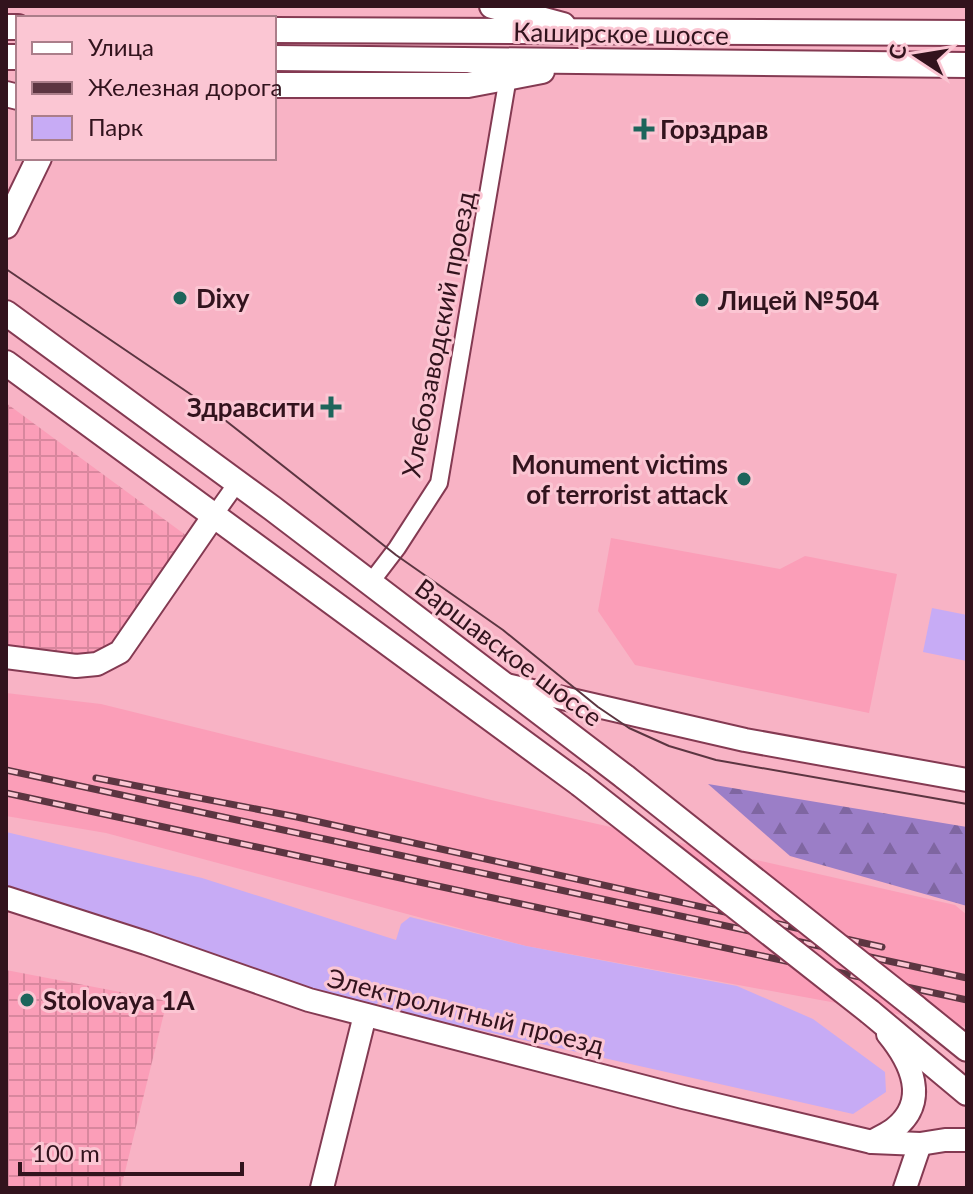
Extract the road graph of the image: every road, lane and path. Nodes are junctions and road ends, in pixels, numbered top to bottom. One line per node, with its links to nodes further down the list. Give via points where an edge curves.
1 (492, 6): 2 (main road)
2 (525, 10): 4 (main road)
3 (276, 30): 4 (main road, Каширское шоссе)
4 (593, 33): 5 (main road, Каширское шоссе)
5 (967, 33)
6 (276, 58): 7 (main road, Каширское шоссе)
7 (604, 62): 8 (main road, Каширское шоссе); 9 (main road)
8 (967, 65)
9 (508, 77): 10 (main road, via 468,85); 19 (street, Хлебозаводский проезд, via 439,483)
10 (276, 85)
11 (19, 160): 13 (main road)
12 (38, 160): 14 (main road)
13 (6, 189)
14 (6, 226)
15 (9, 313): 17 (main road, Варшавское шоссе)
16 (6, 363): 18 (main road)
17 (237, 483): 18 (street); 19 (main road, Варшавское шоссе)
18 (215, 514): 20 (street, via 120,652 97,664 76,666); 25 (main road, bridge, via 580,784)
19 (371, 582): 21 (main road, Варшавское шоссе)
20 (6, 657)
21 (506, 685): 22 (street, via 745,740); 26 (main road, Варшавское шоссе, bridge)
22 (967, 780)
23 (6, 898): 24 (street, Электролитный проезд)
24 (365, 1015): 29 (street, Электролитный проезд); 31 (street)
25 (872, 1015): 27 (main road); 29 (street, via 902,1051 915,1091 903,1119)
26 (967, 1049)
27 (967, 1093)
28 (967, 1140): 30 (street, Электролитный проезд)
29 (872, 1142): 30 (street, Электролитный проезд)
30 (920, 1144): 32 (street)
31 (322, 1188)
32 (905, 1188)

